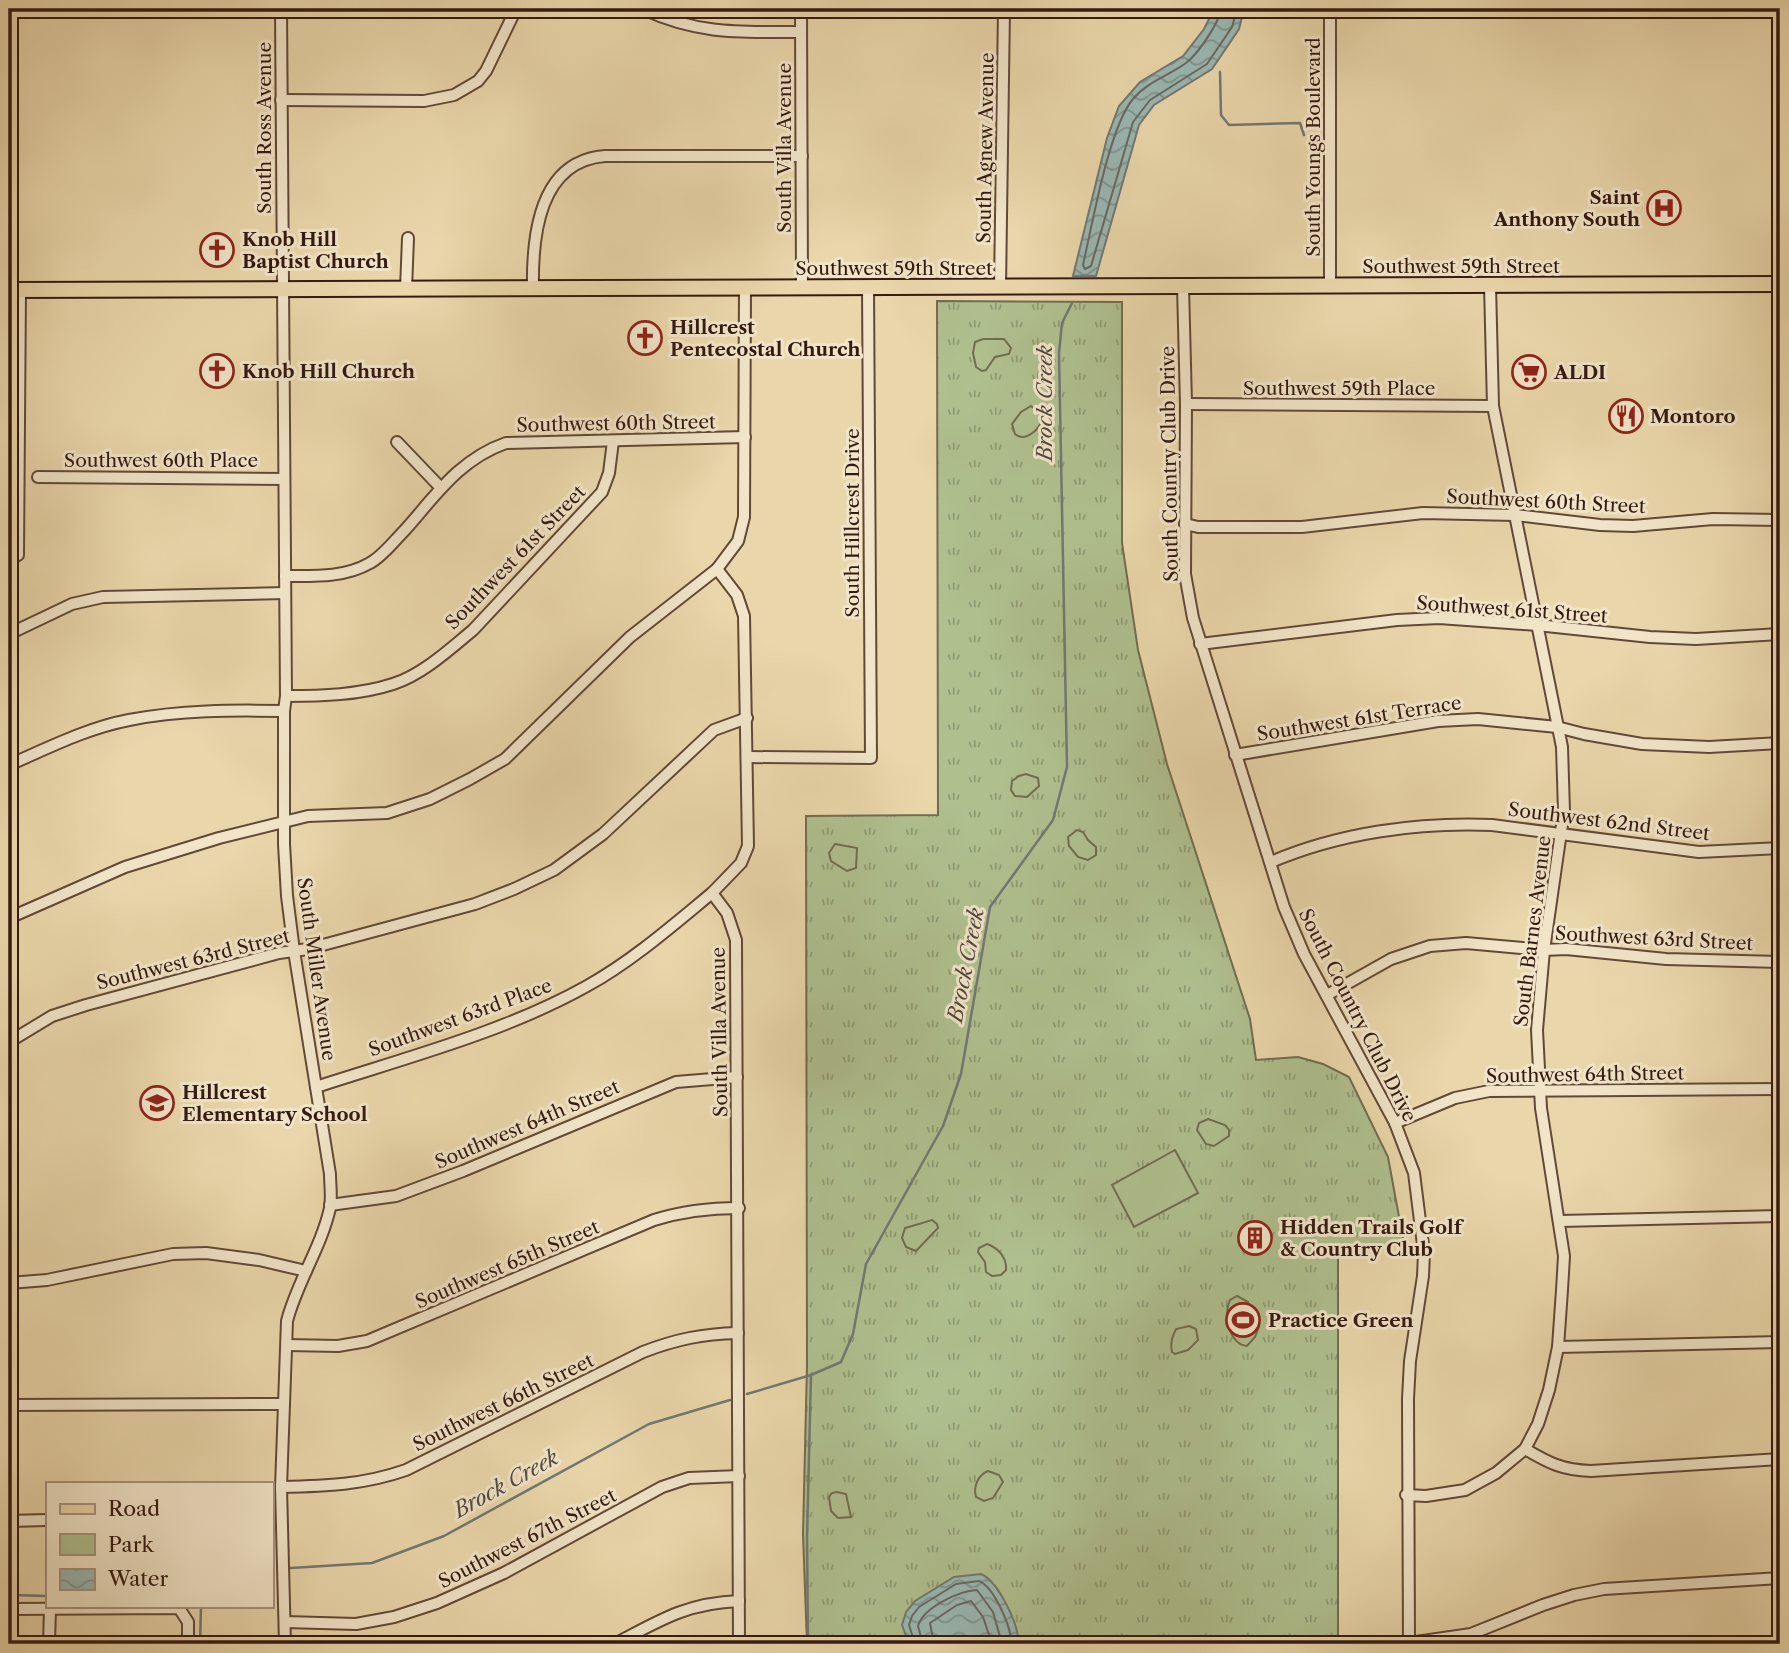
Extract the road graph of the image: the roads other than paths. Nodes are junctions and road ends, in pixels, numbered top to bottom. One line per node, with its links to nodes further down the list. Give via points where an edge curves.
1 (281, 9): 8 (street, South Ross Avenue)
2 (516, 9): 8 (street, via 486,71 454,95 424,101)
3 (643, 9): 7 (street, via 708,30)
4 (801, 9): 7 (street, South Villa Avenue)
5 (1004, 9): 18 (street, South Agnew Avenue)
6 (1330, 9): 11 (street, South Youngs Boulevard)
7 (801, 32): 9 (street, South Villa Avenue)
8 (281, 100): 20 (street, South Ross Avenue)
9 (802, 156): 16 (street, South Villa Avenue); 19 (street, via 605,156 578,161 562,174 541,212 534,242)
10 (408, 238): 21 (street)
11 (1330, 285): 12 (main road, Southwest 59th Street); 14 (main road, Southwest 59th Street)
12 (1490, 285): 13 (main road, Southwest 59th Street); 26 (street, South Barnes Avenue)
13 (1780, 285)
14 (1184, 286): 18 (main road, Southwest 59th Street); 25 (street, South Country Club Drive)
15 (745, 287): 16 (main road, Southwest 59th Street); 19 (main road, Southwest 59th Street); 27 (street)
16 (802, 287): 17 (main road, Southwest 59th Street)
17 (868, 287): 18 (main road, Southwest 59th Street); 50 (street, South Hillcrest Drive, via 872,758)
18 (1000, 287)
19 (533, 288): 21 (main road, Southwest 59th Street)
20 (282, 289): 21 (main road, Southwest 59th Street); 22 (main road, Southwest 59th Street); 31 (street, South Miller Avenue)
21 (407, 289)
22 (15, 290): 23 (street)
23 (14, 321): 24 (street)
24 (14, 403): 36 (street, via 18,555)
25 (1186, 404): 26 (street, Southwest 59th Place); 35 (street, South Country Club Drive)
26 (1493, 406): 33 (street, South Barnes Avenue)
27 (745, 437): 28 (street, Southwest 60th Street); 37 (street, via 742,529)
28 (613, 441): 32 (street, Southwest 60th Street, via 506,443 459,469); 44 (street, Southwest 61st Street, via 602,492 456,644 395,684 359,693)
29 (397, 442): 32 (street)
30 (38, 477): 31 (street, Southwest 60th Place)
31 (284, 479): 38 (street, South Miller Avenue)
32 (442, 488): 38 (street, Southwest 60th Street, via 370,563 323,577)
33 (1515, 515): 34 (street, Southwest 60th Street, via 1633,526 1713,519); 35 (street, Southwest 60th Street, via 1423,513 1281,528); 40 (street, South Barnes Avenue)
34 (1780, 520)
35 (1185, 524): 43 (street, South Country Club Drive, via 1185,574)
36 (9, 560)
37 (717, 569): 46 (street, via 737,595 744,616); 52 (street, via 630,637 505,759 430,799 387,813 309,816)
38 (285, 576): 39 (street, South Miller Avenue)
39 (285, 593): 41 (street, via 103,597 72,604); 44 (street, South Miller Avenue)
40 (1538, 625): 42 (street, Southwest 61st Street, via 1696,639); 43 (street, Southwest 61st Street, via 1397,620); 47 (street, South Barnes Avenue)
41 (9, 634)
42 (1780, 635)
43 (1200, 644): 49 (street, South Country Club Drive)
44 (286, 696): 45 (street, South Miller Avenue)
45 (284, 711): 51 (street, via 196,712 127,720); 52 (street, South Miller Avenue)
46 (747, 718): 50 (street); 59 (street, Southwest 63rd Street, via 714,730 603,834 554,870 475,904)
47 (1557, 727): 48 (street, Southwest 61st Terrace, via 1642,744); 49 (street, Southwest 61st Terrace, via 1478,719 1438,721); 53 (street, South Barnes Avenue, via 1564,781)
48 (1780, 743)
49 (1235, 755): 55 (street, South Country Club Drive)
50 (747, 757): 56 (street, via 748,846 741,863)
51 (9, 765)
52 (285, 822): 57 (street, via 125,867); 59 (street, South Miller Avenue)
53 (1560, 834): 54 (street, Southwest 62nd Street, via 1699,852); 55 (street, Southwest 62nd Street, via 1492,825 1401,828 1297,851); 58 (street, South Barnes Avenue)
54 (1780, 848)
55 (1271, 862): 61 (street, South Country Club Drive, via 1284,907)
56 (712, 894): 63 (street, South Villa Avenue, via 727,913 736,940); 64 (street, Southwest 63rd Place, via 586,987 494,1027)
57 (9, 918)
58 (1544, 950): 60 (street, Southwest 63rd Street); 61 (street, Southwest 63rd Street, via 1466,943 1430,946 1391,959); 66 (street, South Barnes Avenue, via 1536,1030)
59 (294, 951): 62 (street, Southwest 63rd Street, via 86,1004 52,1016); 64 (street, South Miller Avenue)
60 (1780, 962)
61 (1327, 995): 67 (street, South Country Club Drive)
62 (9, 1042)
63 (737, 1077): 68 (street, Southwest 64th Street, via 676,1082 396,1196); 69 (street, South Villa Avenue)
64 (316, 1087): 68 (street, South Miller Avenue, via 330,1174)
65 (1780, 1089): 66 (street, Southwest 64th Street)
66 (1540, 1090): 67 (street, Southwest 64th Street, via 1489,1091 1455,1098); 71 (street, South Barnes Avenue)
67 (1395, 1123): 84 (street, South Country Club Drive, via 1414,1173 1424,1253 1410,1361)
68 (330, 1205): 72 (street, South Miller Avenue)
69 (739, 1208): 74 (street, South Villa Avenue); 76 (street, Southwest 65th Street, via 705,1208 654,1220 367,1341 338,1346)
70 (1780, 1216): 71 (street)
71 (1560, 1221): 77 (street, South Barnes Avenue, via 1564,1256)
72 (306, 1271): 73 (street, via 206,1253 173,1254 47,1280); 76 (street, South Miller Avenue, via 293,1297)
73 (9, 1283)
74 (738, 1333): 82 (street, South Villa Avenue); 83 (street, Southwest 66th Street, via 676,1339 643,1352 406,1470 377,1480)
75 (1780, 1342): 77 (street)
76 (287, 1345): 78 (street, South Miller Avenue)
77 (1558, 1347): 80 (street, South Barnes Avenue, via 1549,1390)
78 (284, 1404): 79 (street); 83 (street, South Miller Avenue)
79 (9, 1405)
80 (1525, 1449): 81 (street, via 1553,1465 1591,1471); 84 (street, South Barnes Avenue, via 1465,1490)
81 (1780, 1460)
82 (739, 1475): 89 (street, South Villa Avenue); 92 (street, Southwest 67th Street, via 689,1478 663,1487 504,1573 394,1618 356,1624)
83 (281, 1487): 85 (street, South Miller Avenue)
84 (1406, 1495): 98 (street, South Country Club Drive)
85 (277, 1519): 92 (street, South Miller Avenue)
86 (9, 1521): 87 (street)
87 (46, 1521)
88 (1780, 1578): 98 (street, via 1584,1593 1471,1634)
89 (739, 1601): 96 (street, via 667,1615); 97 (street, South Villa Avenue)
90 (50, 1608): 91 (street); 93 (street); 94 (street, via 180,1608 188,1622)
91 (9, 1609)
92 (285, 1622): 95 (street, South Miller Avenue)
93 (50, 1644)
94 (188, 1644)
95 (285, 1644)
96 (615, 1644)
97 (739, 1644)
98 (1409, 1644)

